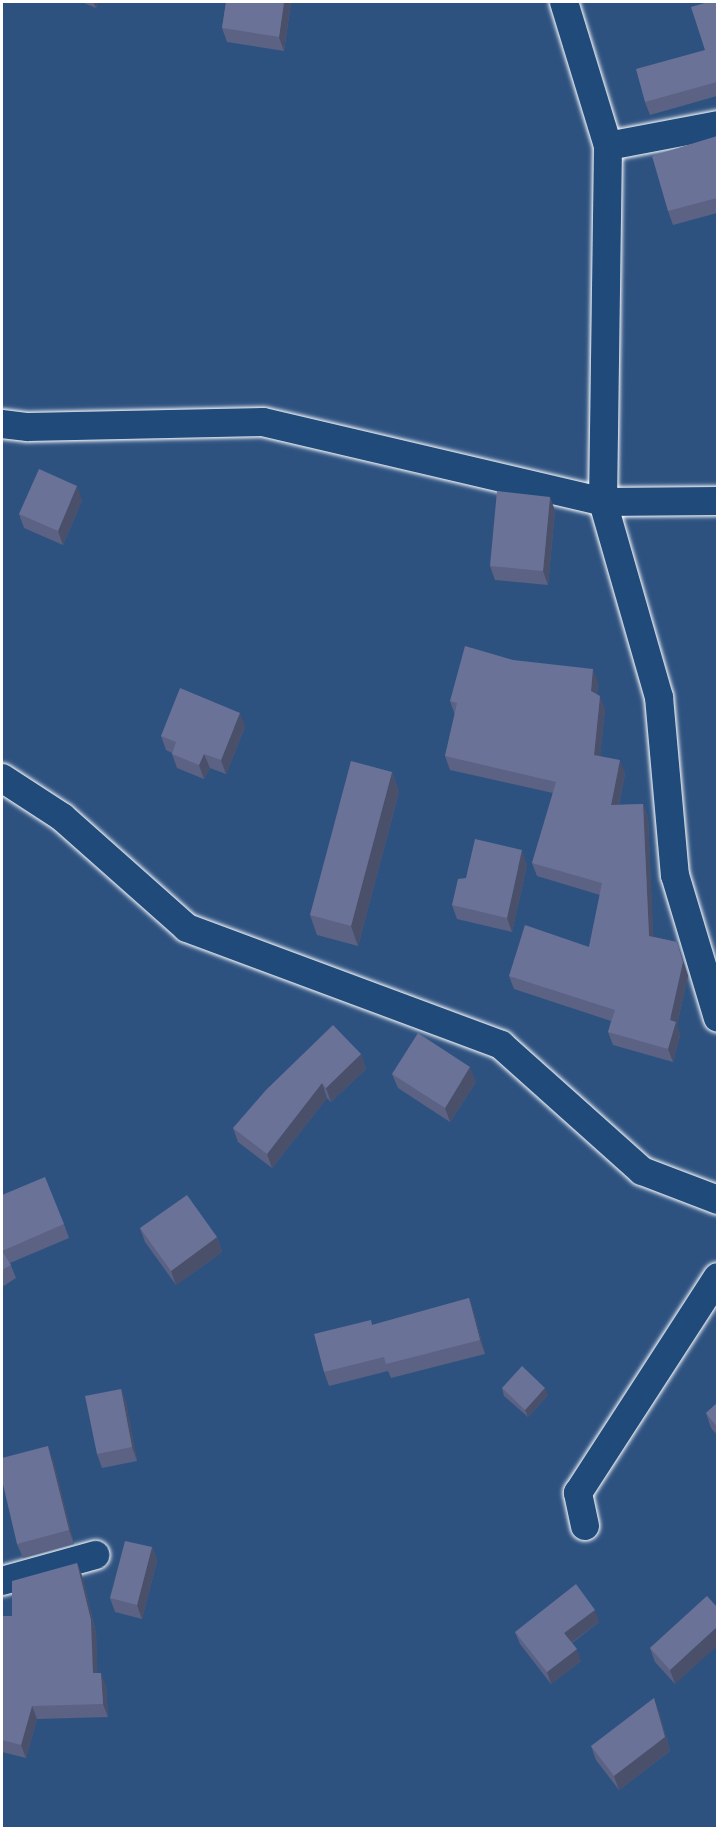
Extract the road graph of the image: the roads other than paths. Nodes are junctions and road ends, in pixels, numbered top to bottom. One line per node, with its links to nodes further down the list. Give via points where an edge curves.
1 (564, 2): 3 (street)
2 (717, 125): 3 (street)
3 (608, 146): 6 (street)
4 (2, 424): 6 (street, via 28,428 263,422)
5 (717, 501): 6 (street)
6 (603, 502): 8 (street, via 659,698 675,874)
7 (2, 778): 9 (street, via 62,817 187,928 501,1045 642,1171)
8 (717, 1018)
9 (717, 1200)
10 (717, 1277): 11 (street, via 578,1493)
11 (585, 1526)
12 (95, 1555): 13 (street)
13 (2, 1581)

